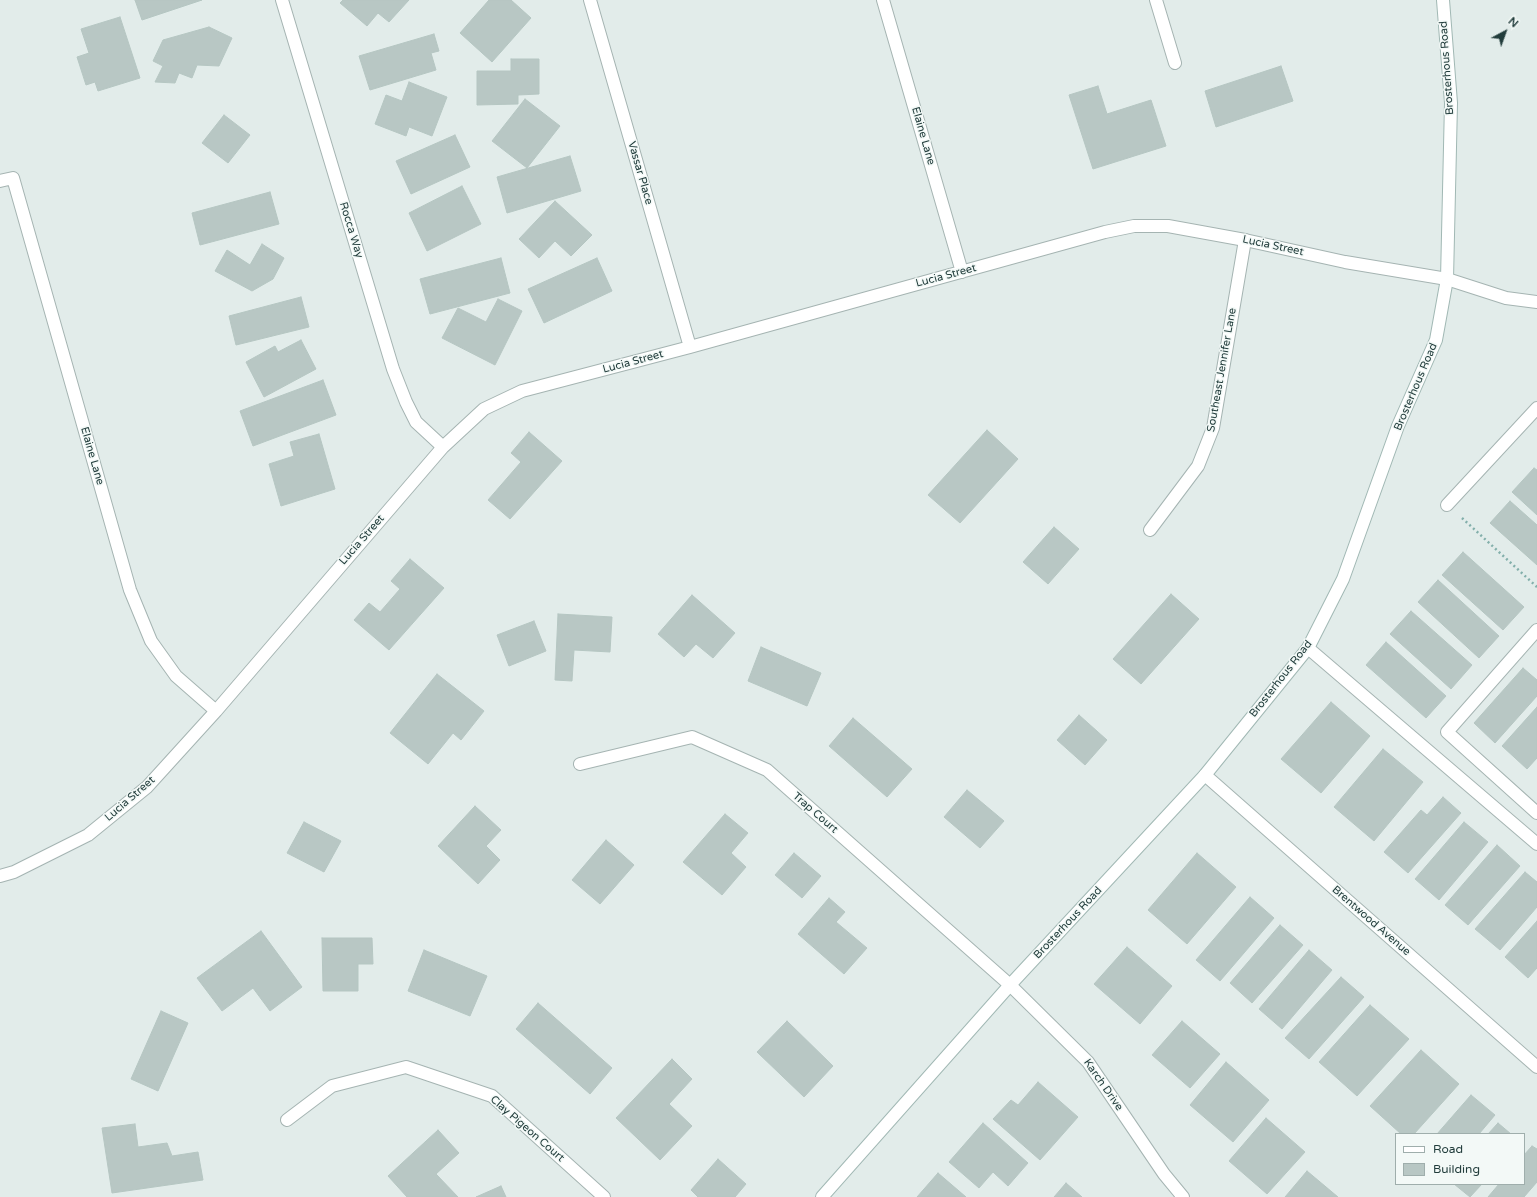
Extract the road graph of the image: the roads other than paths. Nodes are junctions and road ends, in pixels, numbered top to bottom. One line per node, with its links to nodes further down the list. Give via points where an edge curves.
1 (282, 0): 14 (street, Rocca Way, via 393,369 416,422)
2 (590, 0): 12 (street, Vassar Place)
3 (883, 0): 9 (street, Elaine Lane)
4 (1156, 0): 6 (street)
5 (1443, 0): 10 (street, Brosterhous Road, via 1451,103)
6 (1175, 63)
7 (0, 181): 19 (street, Elaine Lane, via 13,178 130,590 151,641 176,676)
8 (1245, 240): 9 (street, Lucia Street, via 1168,226 1134,226); 10 (street, Lucia Street, via 1345,262); 16 (street, Southeast Jennifer Lane, via 1213,428 1198,466)
9 (962, 272): 12 (street, Lucia Street)
10 (1447, 279): 11 (street, Lucia Street, via 1506,298); 18 (street, Brosterhous Road, via 1436,340 1398,426 1343,579)
11 (1537, 302)
12 (690, 347): 14 (street, Lucia Street, via 522,391 484,410)
13 (1537, 408): 15 (street)
14 (443, 447): 19 (street, Lucia Street)
15 (1447, 505)
16 (1150, 530)
17 (1537, 630): 22 (street, via 1448,732)
18 (1308, 648): 21 (street, Brosterhous Road); 23 (street)
19 (216, 710): 24 (street, Lucia Street, via 147,787 88,835 14,872)
20 (580, 764): 25 (street, Trap Court, via 692,737 767,770)
21 (1205, 775): 25 (street, Brosterhous Road); 26 (street, Brentwood Avenue)
22 (1537, 813)
23 (1537, 844)
24 (0, 876)
25 (1010, 985): 29 (street, Brosterhous Road); 30 (street, Karch Drive, via 1088,1062 1164,1174)
26 (1537, 1067)
27 (287, 1120): 28 (street, Clay Pigeon Court, via 332,1086 406,1067 492,1096)
28 (604, 1197)
29 (822, 1197)
30 (1183, 1197)

